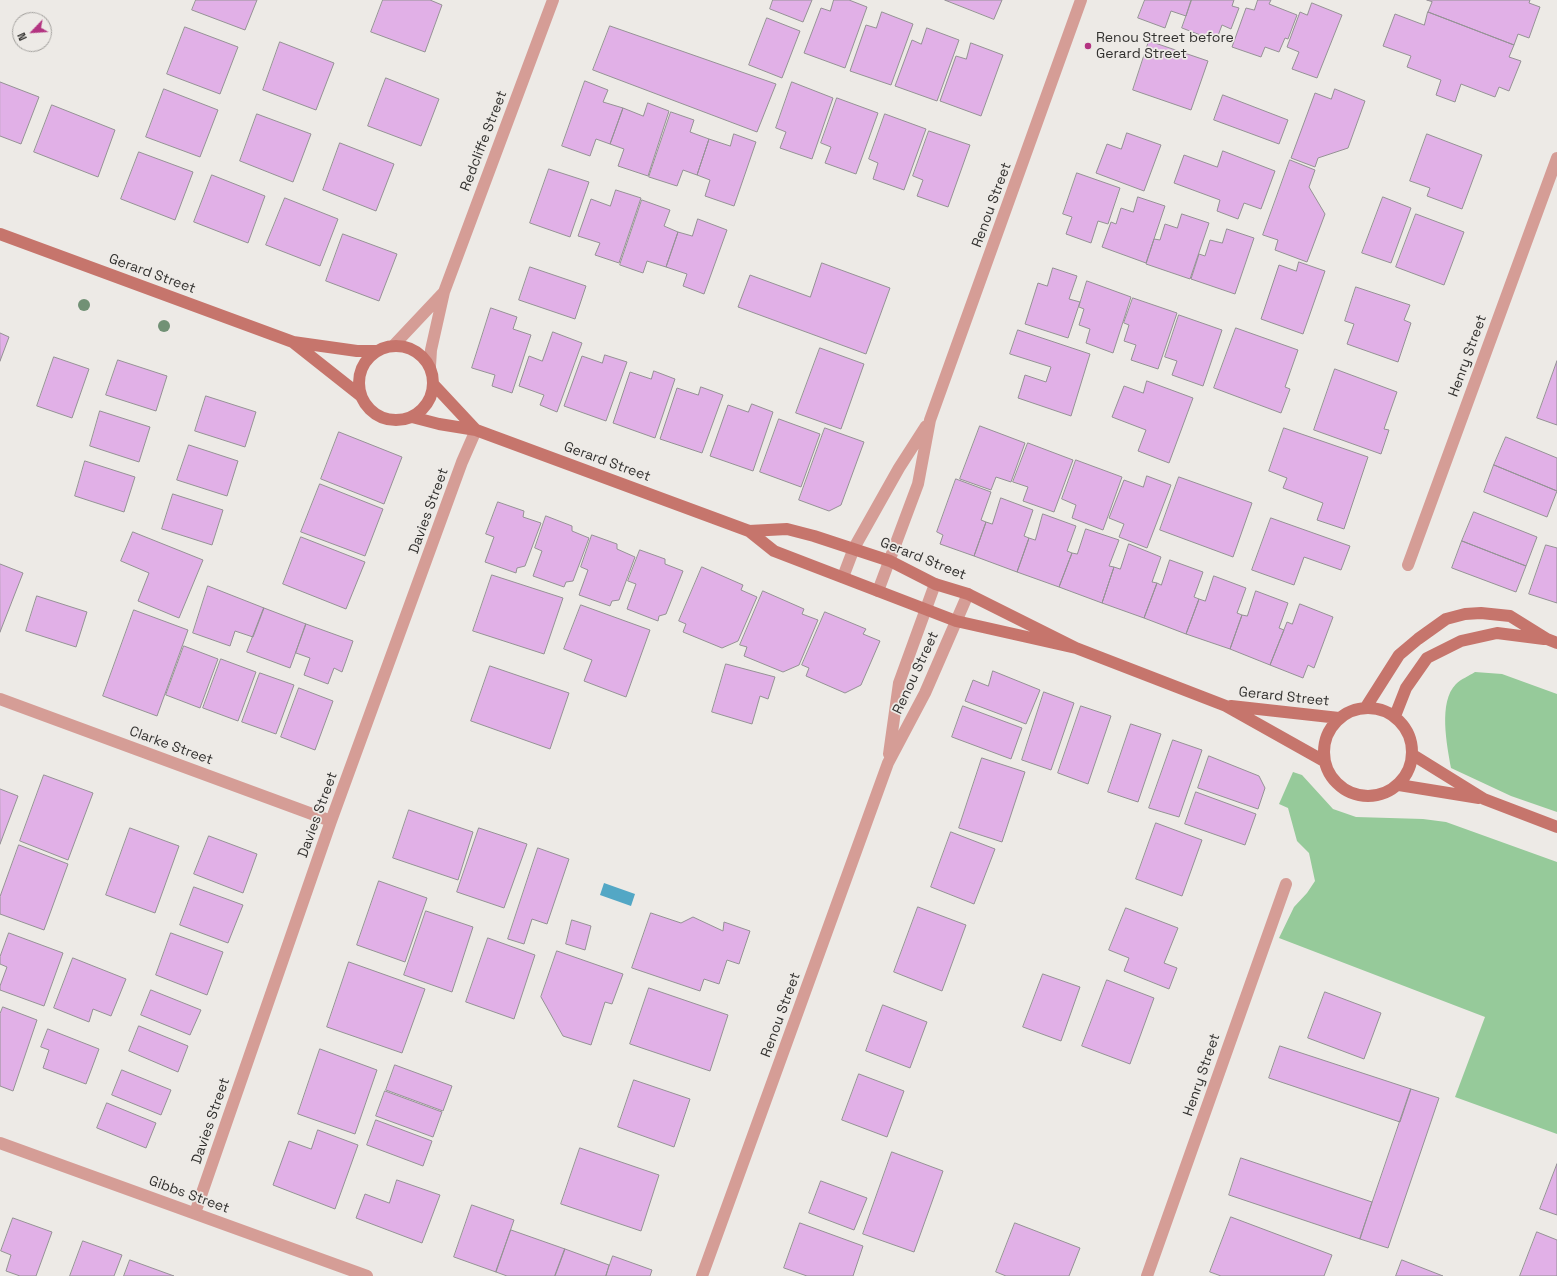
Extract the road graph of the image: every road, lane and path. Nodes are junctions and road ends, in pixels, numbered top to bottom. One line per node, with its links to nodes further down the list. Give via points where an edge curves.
1 (553, 0): 5 (street, Redcliffe Street)
2 (1082, 0): 13 (street, Renou Street)
3 (1557, 158): 18 (street, Henry Street)
4 (0, 234): 6 (street, Gerard Street)
5 (444, 292): 7 (street, Redcliffe Street); 9 (street, Redcliffe Street)
6 (293, 342): 8 (street, Gerard Street, via 357,351); 11 (street, Gerard Street)
7 (394, 345): 8 (street); 9 (street, via 404,345 414,350)
8 (376, 351): 11 (street, via 366,360 361,371 359,384)
9 (430, 366): 10 (street)
10 (434, 385): 12 (street, via 427,404); 14 (street, Gerard Street)
11 (362, 396): 12 (street, via 368,407 377,415 400,420)
12 (412, 417): 14 (street, Gerard Street)
13 (930, 420): 16 (street, Renou Street, via 899,468); 17 (street, Renou Street, via 918,484)
14 (476, 430): 15 (street, Gerard Street); 37 (street, Davies Street)
15 (749, 531): 16 (street, Gerard Street, via 787,529); 19 (street, Gerard Street, via 774,551)
16 (854, 548): 17 (street, Gerard Street); 19 (street, Renou Street)
17 (890, 561): 20 (street, Gerard Street); 21 (street, Renou Street)
18 (1408, 565)
19 (843, 577): 21 (street, Gerard Street)
20 (935, 584): 22 (street, Gerard Street); 23 (street, Renou Street)
21 (878, 591): 23 (street, Gerard Street)
22 (968, 594): 24 (street, Renou Street); 26 (street, Gerard Street)
23 (926, 610): 24 (street, Gerard Street); 34 (street, Renou Street, via 899,683)
24 (956, 621): 26 (street, Gerard Street); 34 (street, Renou Street, via 925,693)
25 (1552, 641): 29 (street, via 1510,616 1480,613 1446,619 1399,655); 30 (street, via 1497,633 1461,641 1427,658 1406,688)
26 (1076, 648): 28 (street, Gerard Street)
27 (0, 699): 37 (street, Clarke Street)
28 (1226, 706): 31 (street, Gerard Street); 33 (street, Gerard Street)
29 (1366, 707): 30 (street); 31 (street)
30 (1395, 716): 32 (street, via 1412,740)
31 (1338, 718): 33 (street, via 1329,731 1324,746)
32 (1413, 755): 35 (street, via 1409,771); 36 (street)
33 (1324, 762): 35 (street, via 1341,788 1355,795 1371,797 1386,794)
34 (888, 764): 43 (street, Renou Street)
35 (1399, 785): 36 (street)
36 (1484, 799): 38 (street)
37 (331, 821): 41 (street, Davies Street)
38 (1557, 827)
39 (1286, 884): 44 (street, Henry Street)
40 (0, 1143): 41 (street, Gibbs Street)
41 (195, 1213): 42 (street, Gibbs Street)
42 (367, 1276)
43 (702, 1276)
44 (1147, 1276)

